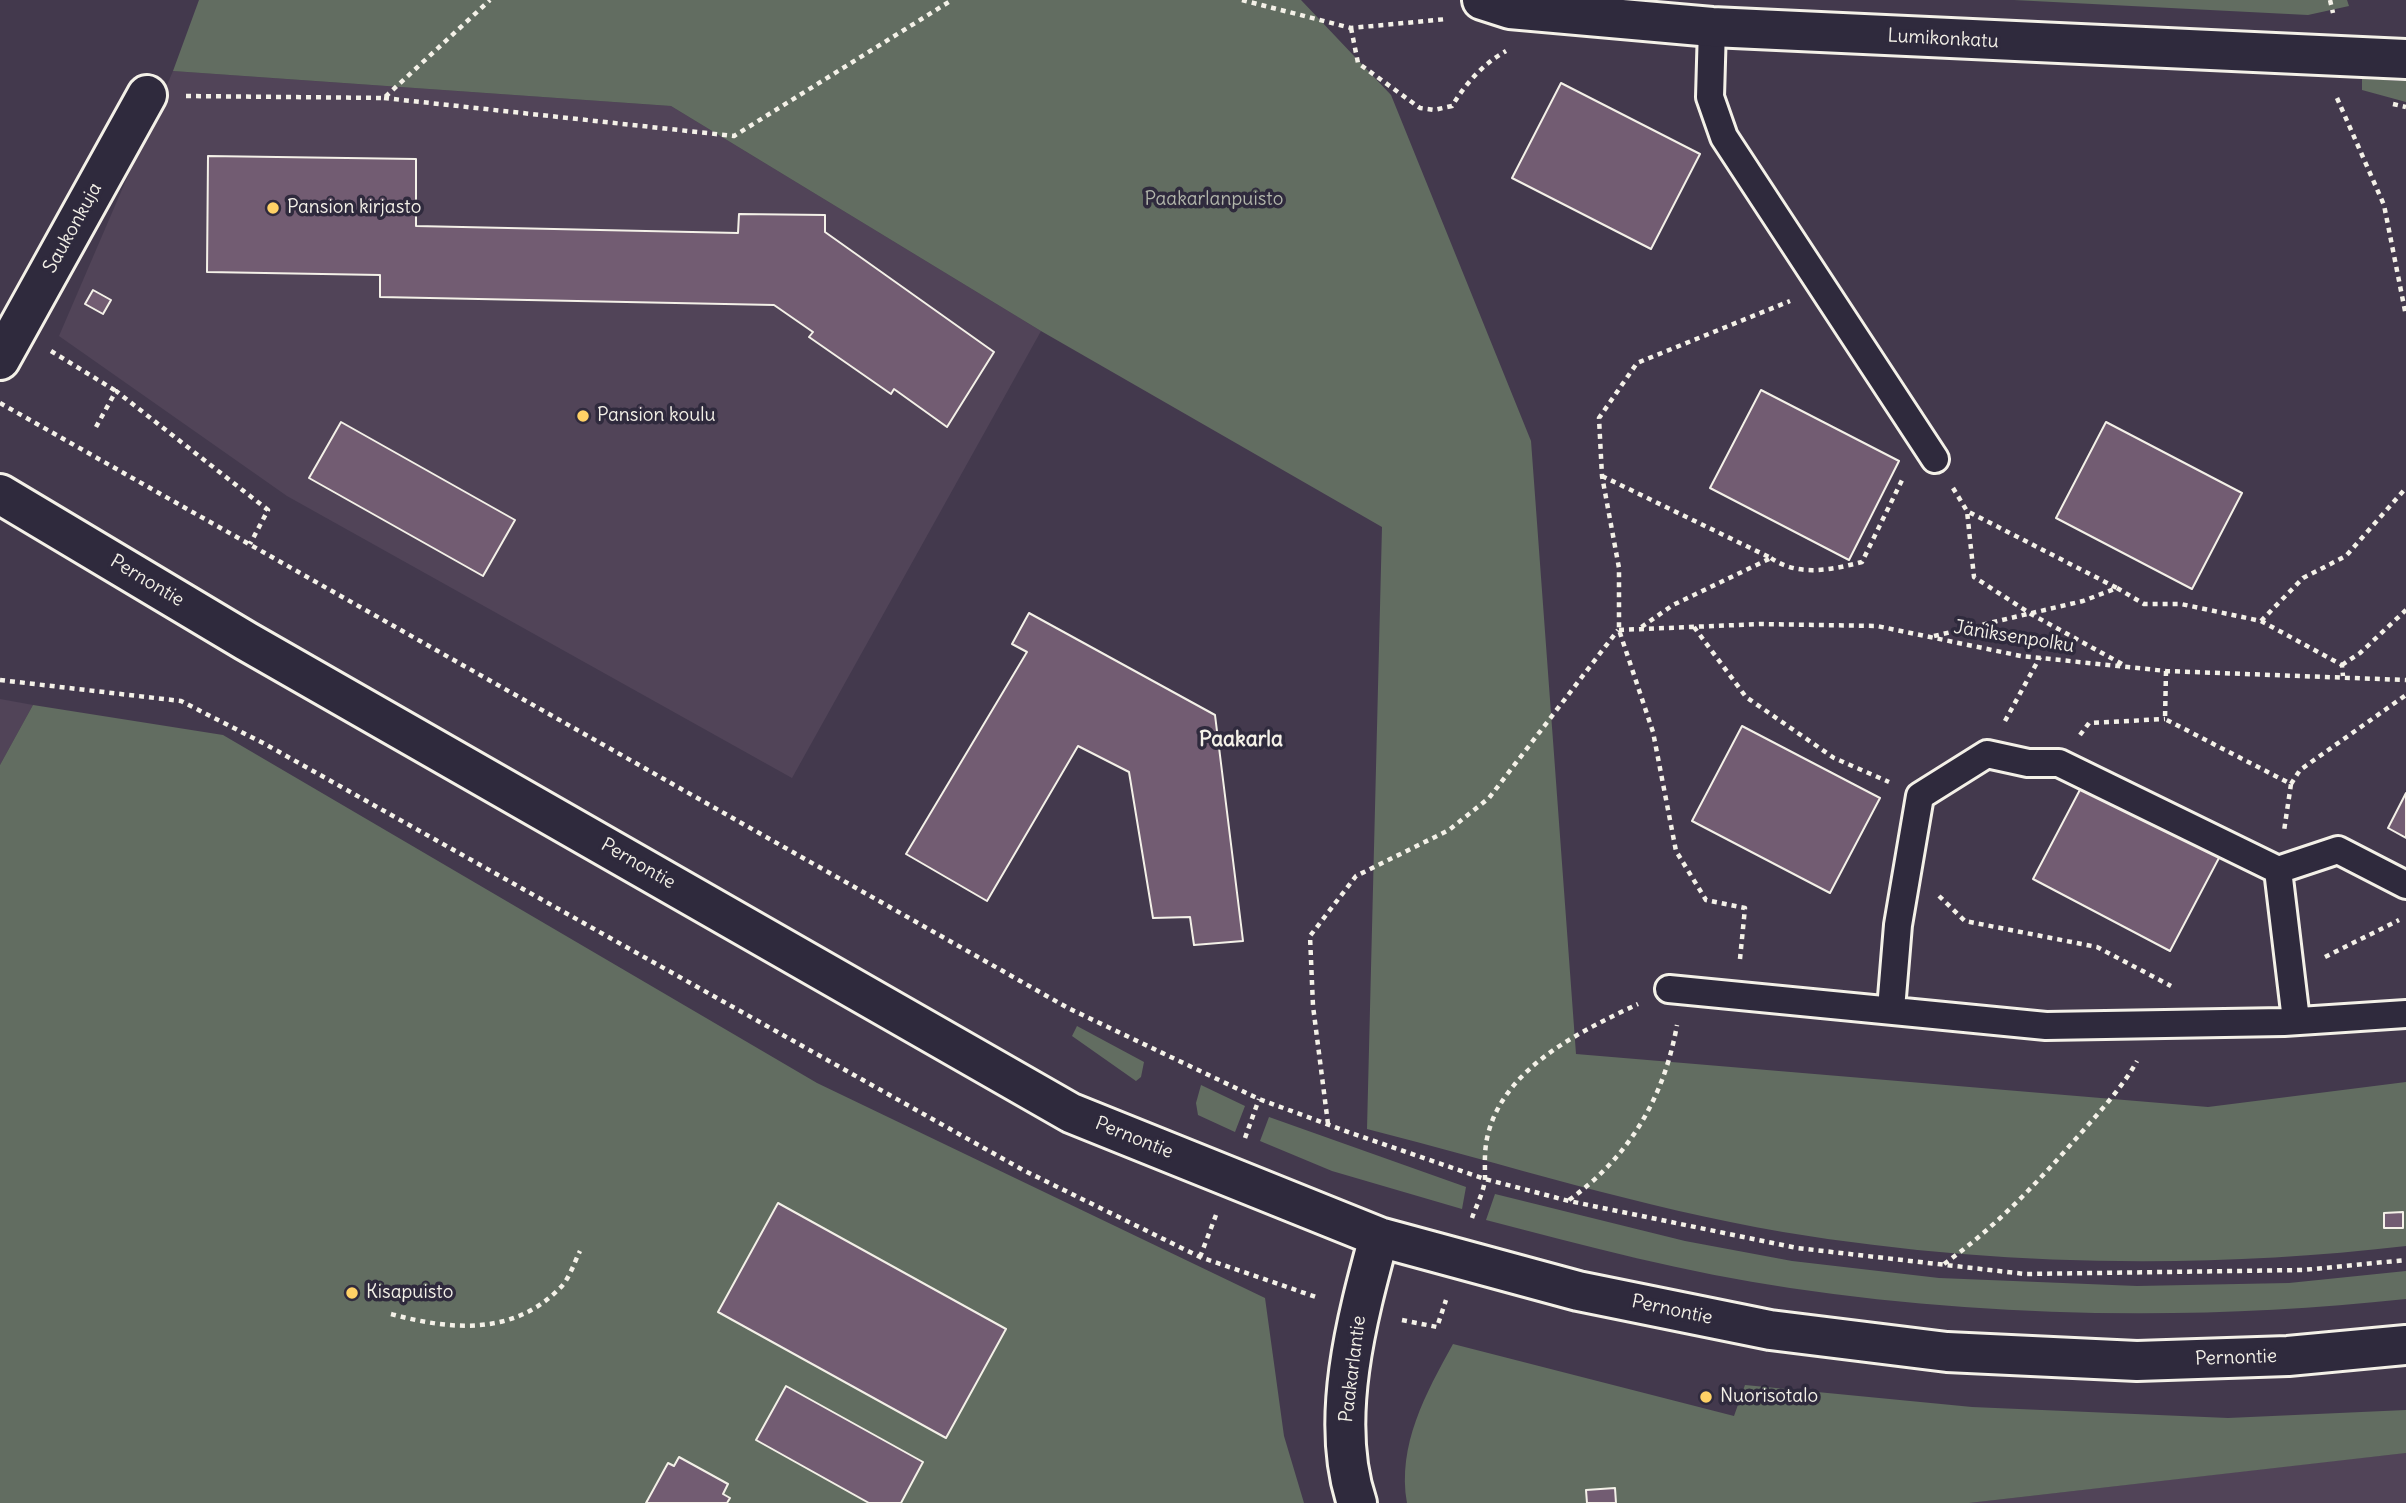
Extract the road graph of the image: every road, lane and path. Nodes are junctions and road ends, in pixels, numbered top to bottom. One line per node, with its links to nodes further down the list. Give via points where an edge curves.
1 (490, 0): 11 (path)
2 (951, 0): 11 (path, via 734,136)
3 (1242, 0): 6 (path)
4 (1496, 4): 5 (street, Lumikonkatu); 6 (path, via 1436,20)
5 (1712, 27): 8 (street, Lumikonkatu); 12 (lane, via 1710,97 1724,137)
6 (1352, 28): 7 (path, via 1358,64 1420,108 1452,106 1486,64)
7 (1514, 49)
8 (2334, 55): 9 (street, Lumikonkatu); 13 (path, via 2334,89 2384,205)
9 (2406, 59)
10 (147, 95): 11 (path); 15 (street, Saukonkuja)
11 (384, 98)
12 (1824, 286): 19 (lane); 21 (path, via 1637,363 1599,418)
13 (2406, 316)
14 (52, 352): 16 (path)
15 (0, 360)
16 (116, 391): 18 (path); 25 (path, via 268,510)
17 (0, 403): 25 (path)
18 (96, 427)
19 (1920, 436): 20 (lane); 26 (path, via 1862,562 1832,570 1787,569)
20 (1935, 459): 24 (path)
21 (1602, 476): 26 (path); 33 (path, via 1619,568)
22 (2406, 488): 30 (path, via 2346,556 2303,578)
23 (0, 494): 63 (street, Pernontie, via 246,641 1071,1113)
24 (1967, 511): 27 (path); 29 (path, via 1974,577)
25 (250, 544): 60 (path, via 1068,1008 1222,1083)
26 (1771, 558): 32 (path, via 1673,605)
27 (2117, 588): 29 (path); 30 (path, via 2144,604 2180,604)
28 (2406, 610): 36 (path)
29 (2031, 614): 34 (path); 37 (path)
30 (2261, 621): 36 (path)
31 (1693, 627): 32 (path, Jäniksenpolku); 34 (path, Jäniksenpolku, via 1877,626); 47 (path, via 1746,697 1834,758)
32 (1640, 629): 33 (path, Jäniksenpolku)
33 (1619, 630): 54 (path, via 1653,732 1675,851 1706,900 1745,908); 60 (path, via 1489,798 1449,830 1356,876 1310,936 1312,1006)
34 (1930, 637): 35 (path, Jäniksenpolku)
35 (2040, 657): 37 (path, Jäniksenpolku); 44 (path)
36 (2342, 665): 39 (path)
37 (2126, 666): 38 (path, Jäniksenpolku)
38 (2166, 670): 39 (path, Jäniksenpolku); 43 (path)
39 (2343, 676): 41 (path, Jäniksenpolku)
40 (0, 680): 67 (path, via 181,701 1023,1170 1200,1257)
41 (2406, 680)
42 (2406, 695): 46 (path, via 2300,770)
43 (2165, 719): 45 (path, via 2089,723); 46 (path)
44 (1987, 754): 45 (lane, via 2028,763); 47 (lane)
45 (2059, 763): 49 (lane)
46 (2291, 784): 49 (path)
47 (1920, 796): 48 (lane)
48 (1908, 867): 55 (lane); 59 (path, via 1965,921 2096,947 2181,992)
49 (2278, 870): 50 (lane, via 2338,850); 52 (lane)
50 (2406, 885)
51 (2406, 917): 52 (path)
52 (2291, 974): 57 (lane)
53 (1676, 990): 54 (lane); 61 (path, via 1594,1025 1538,1059 1502,1104 1488,1131); 62 (path, via 1673,1049 1641,1126 1601,1177)
54 (1737, 995): 55 (lane)
55 (1891, 1009): 58 (lane, via 2046,1026)
56 (2406, 1014): 57 (lane)
57 (2296, 1020): 59 (lane)
58 (2160, 1023): 59 (lane); 66 (path, via 2125,1082 2032,1190 1985,1234)
59 (2186, 1023)
60 (1328, 1125): 61 (path)
61 (1485, 1180): 62 (path)
62 (1569, 1201): 66 (path, via 1797,1248)
63 (1379, 1237): 69 (street, Pernontie, via 1578,1291 1770,1330 1948,1352 2137,1361 2288,1356); 70 (street, Paakarlantie, via 1359,1311 1346,1413 1349,1473)
64 (580, 1251): 68 (path, via 561,1287 534,1309 508,1321 434,1326)
65 (2406, 1259): 66 (path, via 2303,1270 2025,1274)
66 (1943, 1264)
67 (1292, 1289)
68 (391, 1314)
69 (2406, 1345)
70 (1357, 1503)

